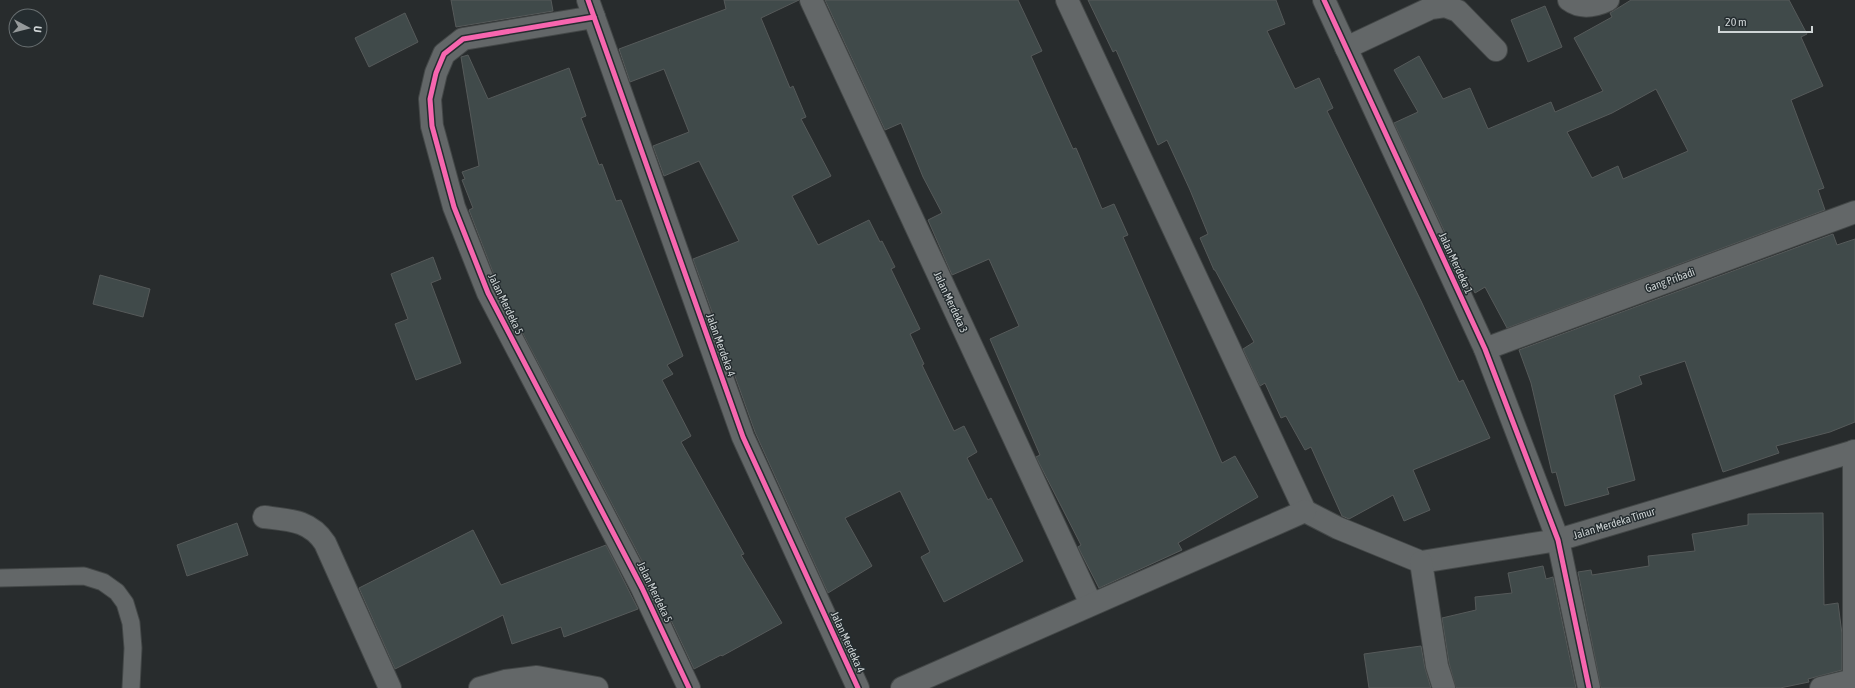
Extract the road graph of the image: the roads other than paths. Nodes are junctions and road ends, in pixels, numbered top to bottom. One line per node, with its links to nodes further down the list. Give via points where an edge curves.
1 (811, 0): 17 (street, Jalan Merdeka 3)
2 (1067, 0): 12 (street)
3 (1324, 0): 7 (street, Jalan Merdeka 1)
4 (1569, 0): 5 (street, via 1584,6)
5 (1608, 0)
6 (591, 9): 23 (street, Jalan Merdeka 5, via 464,39 444,54 436,73 430,99 432,126 454,207 488,293 642,588); 24 (street, Jalan Merdeka 4, via 743,437)
7 (1346, 48): 8 (street, via 1431,8 1445,6 1458,11); 10 (street, Jalan Merdeka 1)
8 (1496, 50)
9 (1855, 212): 10 (street, Gang Pribadi)
10 (1485, 349): 14 (street, Jalan Merdeka 1)
11 (1855, 451): 14 (street, Jalan Merdeka Timur); 18 (street)
12 (1305, 511): 15 (street, via 1338,528); 17 (street)
13 (264, 517): 20 (street, via 307,525 320,535)
14 (1558, 540): 15 (street, Jalan Merdeka Timur); 27 (street, Jalan Merdeka 1)
15 (1421, 562): 26 (street, via 1437,666)
16 (0, 578): 19 (lane, via 84,576 103,582 117,592 125,603 131,623)
17 (1091, 604): 25 (street)
18 (1854, 684): 28 (street)
19 (131, 688)
20 (390, 688)
21 (480, 688): 22 (street, via 505,680 537,677)
22 (597, 688)
23 (690, 688)
24 (858, 688)
25 (902, 688)
26 (1444, 688)
27 (1589, 688)
28 (1821, 688)

